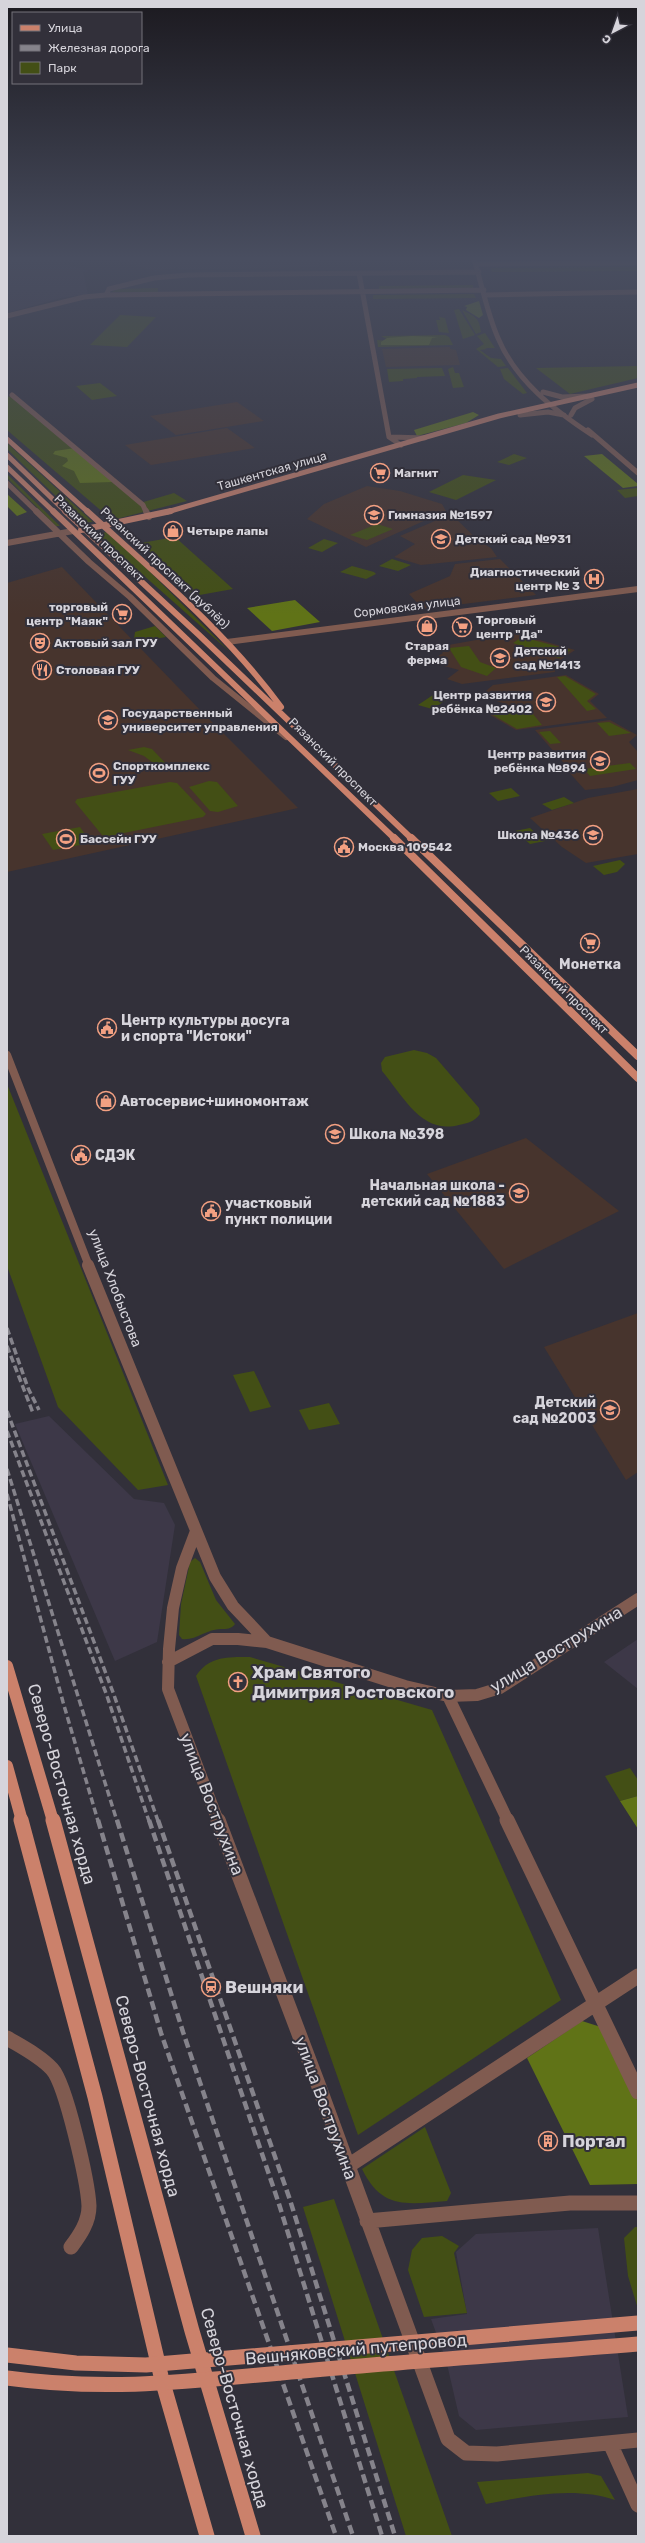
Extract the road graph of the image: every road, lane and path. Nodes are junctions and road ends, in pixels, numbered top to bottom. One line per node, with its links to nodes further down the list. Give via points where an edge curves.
1 (378, 378): 14 (street)
2 (524, 378): 4 (street)
3 (638, 386): 6 (main road, Ташкентская улица)
4 (540, 392): 6 (street, via 562,397); 7 (street); 8 (street, via 542,402)
5 (12, 395): 23 (street, via 143,505)
6 (591, 397): 7 (main road, Ташкентская улица); 11 (street, via 574,408)
7 (556, 405): 8 (main road, Ташкентская улица); 9 (street); 10 (main road, Ташкентская улица); 11 (street)
8 (532, 409): 12 (main road, Ташкентская улица)
9 (564, 414): 10 (street, via 548,412); 13 (street)
10 (520, 415): 12 (main road, Ташкентская улица)
11 (571, 415): 13 (street)
12 (477, 424): 15 (main road, Ташкентская улица)
13 (592, 435): 21 (street)
14 (389, 437): 15 (street); 17 (street); 18 (street)
15 (428, 437): 17 (main road, Ташкентская улица)
16 (7, 439): 24 (main road, Рязанский проспект (дублёр))
17 (401, 445): 18 (main road, Ташкентская улица)
18 (384, 450): 23 (main road, Ташкентская улица)
19 (7, 455): 25 (main road, Рязанский проспект)
20 (7, 468): 26 (main road, Рязанский проспект)
21 (638, 473)
22 (7, 482): 27 (street)
23 (149, 517): 24 (main road, Ташкентская улица)
24 (106, 526): 25 (main road, Ташкентская улица); 30 (main road, Рязанский проспект (дублёр))
25 (85, 530): 26 (main road, Ташкентская улица); 31 (main road, Рязанский проспект)
26 (73, 532): 27 (street); 32 (main road, Рязанский проспект)
27 (60, 534): 28 (street); 32 (street, via 130,596 213,678)
28 (7, 543)
29 (638, 589): 30 (street, Сормовская улица)
30 (227, 642): 31 (main road, Рязанский проспект (дублёр), via 263,682)
31 (294, 727): 34 (main road, Рязанский проспект)
32 (311, 757): 35 (main road, Рязанский проспект)
33 (7, 1055): 36 (street, улица Хлобыстова)
34 (638, 1056)
35 (638, 1078)
36 (196, 1530): 38 (street, улица Хлобыстова, via 216,1577 233,1606); 39 (street, via 189,1545 170,1624)
37 (638, 1599): 41 (street, улица Вострухина, via 500,1688 477,1695)
38 (267, 1642): 39 (street, улица Вострухина, via 212,1639); 41 (street, улица Вострухина, via 404,1686)
39 (168, 1662): 47 (street, улица Вострухина, via 168,1689)
40 (7, 1666): 59 (main road, Северо-Восточная хорда, via 94,1966 192,2331)
41 (448, 1696): 44 (street)
42 (7, 1766): 58 (main road, via 95,2097 161,2376)
43 (638, 1976): 44 (street)
44 (596, 2004): 46 (street); 47 (street)
45 (7, 2038): 50 (street, via 53,2070 68,2109 79,2148 89,2207 85,2227)
46 (638, 2092)
47 (348, 2166): 49 (street, улица Вострухина)
48 (638, 2203): 49 (street, via 570,2203)
49 (367, 2221): 56 (street, улица Вострухина, via 448,2439 466,2453 497,2454)
50 (71, 2247)
51 (638, 2323): 53 (main road, Вешняковский путепровод, bridge, via 146,2364 82,2364 36,2361)
52 (638, 2344): 54 (main road, Вешняковский путепровод, bridge, via 311,2370 148,2387 98,2388 33,2383)
53 (7, 2355)
54 (7, 2378)
55 (638, 2440): 56 (street, улица Вострухина)
56 (610, 2443): 57 (street)
57 (638, 2505)
58 (207, 2536)
59 (253, 2536)

